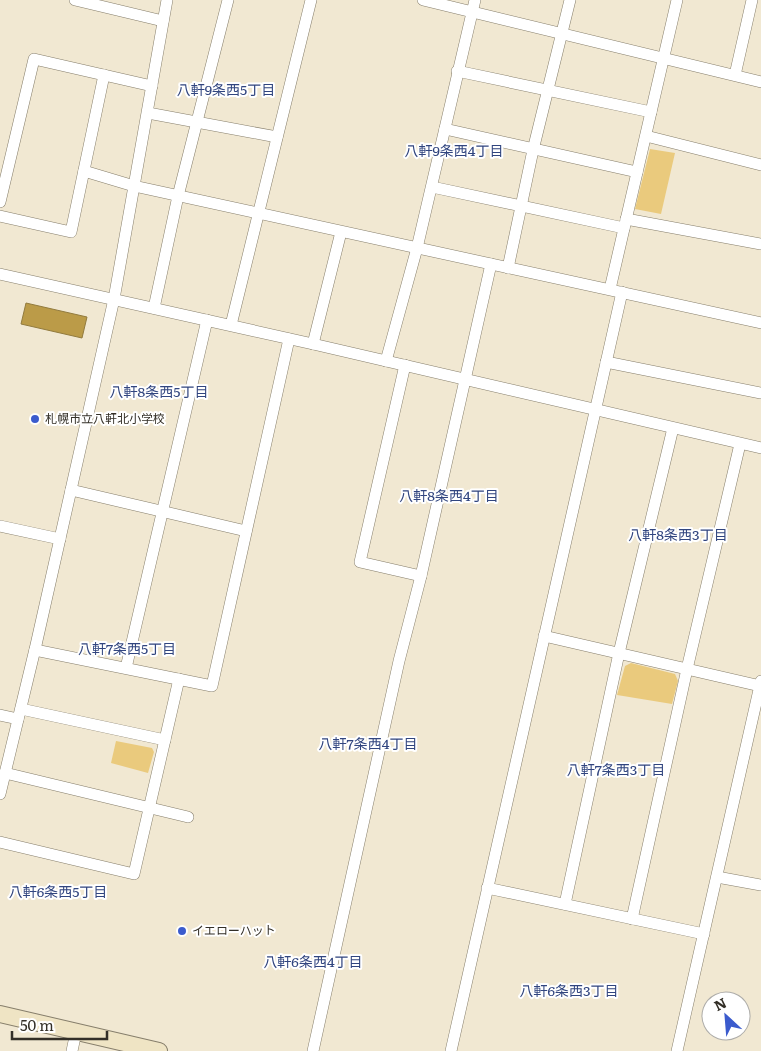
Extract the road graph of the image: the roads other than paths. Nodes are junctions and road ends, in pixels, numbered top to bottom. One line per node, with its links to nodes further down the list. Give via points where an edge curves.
1 (75, 0): 10 (street)
2 (167, 0): 10 (street)
3 (228, 0): 21 (street)
4 (311, 0): 24 (street)
5 (423, 0): 9 (street)
6 (570, 0): 11 (street)
7 (677, 0): 12 (street)
8 (752, 0): 15 (street)
9 (473, 6): 11 (street); 13 (street)
10 (163, 21): 17 (street)
11 (562, 36): 12 (street); 18 (street)
12 (664, 57): 15 (street); 19 (street)
13 (456, 71): 18 (street); 22 (street)
14 (104, 75): 17 (street); 27 (street); 32 (street, via 34,59)
15 (735, 75): 16 (street)
16 (761, 82)
17 (152, 86): 20 (street)
18 (548, 92): 19 (street); 25 (street)
19 (651, 112): 23 (street)
20 (148, 113): 21 (street); 29 (street)
21 (199, 122): 24 (street); 31 (street)
22 (445, 129): 25 (street); 30 (street)
23 (646, 136): 26 (street); 28 (street)
24 (277, 137): 34 (street)
25 (533, 150): 28 (street); 33 (street)
26 (761, 165)
27 (84, 171): 29 (street); 35 (street, via 71,232)
28 (637, 172): 36 (street)
29 (134, 186): 31 (street); 45 (street)
30 (432, 187): 33 (street); 39 (street)
31 (178, 196): 34 (street); 46 (street)
32 (0, 202)
33 (521, 208): 36 (street); 41 (street)
34 (258, 214): 37 (street); 49 (street)
35 (0, 216)
36 (625, 224): 38 (street); 43 (street)
37 (341, 232): 39 (street); 51 (street)
38 (761, 244)
39 (417, 248): 40 (street); 52 (street)
40 (492, 264): 41 (street); 55 (street)
41 (508, 268): 43 (street)
42 (0, 274): 45 (street)
43 (610, 289): 44 (street)
44 (622, 292): 48 (street); 53 (street)
45 (114, 299): 46 (street); 61 (street)
46 (154, 308): 47 (street)
47 (207, 320): 49 (street); 62 (street)
48 (761, 323)
49 (231, 325): 50 (street)
50 (289, 339): 51 (street); 64 (street)
51 (313, 344): 52 (street)
52 (386, 361): 54 (street)
53 (606, 362): 56 (street); 57 (street)
54 (405, 366): 55 (street); 66 (street, via 360,562)
55 (466, 381): 57 (street); 66 (street)
56 (761, 393)
57 (595, 410): 58 (street); 67 (street)
58 (673, 428): 59 (street); 69 (street)
59 (740, 444): 60 (street); 71 (street)
60 (761, 448)
61 (71, 490): 62 (street); 65 (street)
62 (162, 512): 64 (street); 70 (street)
63 (0, 526): 65 (street)
64 (246, 531): 72 (street, via 212,686)
65 (60, 539): 68 (street)
66 (421, 576): 92 (street, via 399,661)
67 (544, 636): 69 (street); 84 (street)
68 (35, 650): 70 (street); 74 (street)
69 (619, 653): 71 (street); 85 (street)
70 (126, 668): 72 (street)
71 (687, 668): 73 (street); 86 (street)
72 (179, 679): 76 (street)
73 (760, 683): 82 (street)
74 (19, 714): 75 (street); 76 (street); 77 (street)
75 (0, 715)
76 (165, 740): 79 (street)
77 (4, 768): 78 (street); 79 (street)
78 (0, 794)
79 (150, 810): 80 (street); 81 (street, via 134,874)
80 (188, 817)
81 (0, 842)
82 (717, 876): 83 (street); 87 (street)
83 (761, 885)
84 (488, 888): 85 (street); 93 (street)
85 (565, 904): 86 (street)
86 (632, 919): 87 (street)
87 (704, 934): 94 (street)
88 (0, 1014): 89 (main road)
89 (76, 1032): 90 (street); 91 (main road)
90 (72, 1051)
91 (159, 1051)
92 (314, 1051)
93 (451, 1051)
94 (677, 1051)

